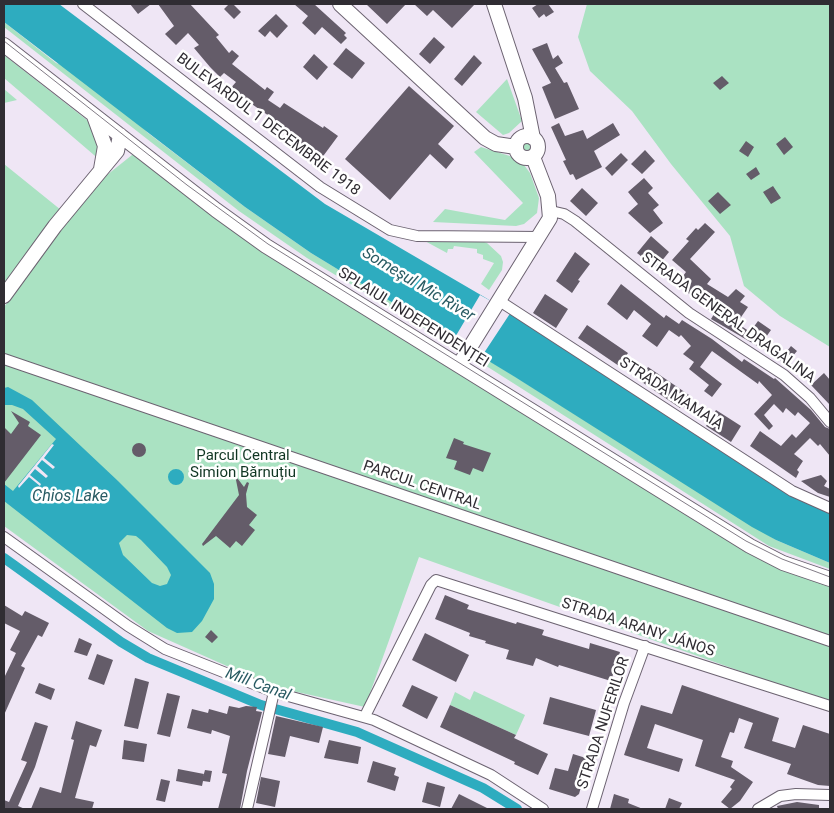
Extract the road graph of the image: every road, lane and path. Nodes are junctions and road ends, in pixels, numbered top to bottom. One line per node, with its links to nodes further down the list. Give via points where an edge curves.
1 (83, 4): 13 (street, BULEVARDUL 1 DECEMBRIE 1918, via 312,181 390,230 417,236)
2 (340, 4): 9 (main road, via 485,138 496,144)
3 (494, 4): 7 (main road, via 524,98)
4 (4, 45): 5 (main road, SPLAIUL INDEPENDENȚEI)
5 (94, 115): 6 (main road, SPLAIUL INDEPENDENȚEI); 8 (main road)
6 (117, 132): 8 (main road); 11 (main road, via 117,151); 17 (main road, SPLAIUL INDEPENDENȚEI, via 259,242)
7 (533, 138): 9 (main road, via 521,138); 10 (main road, via 538,149)
8 (105, 146): 11 (main road)
9 (516, 147): 10 (main road, via 522,158)
10 (533, 157): 12 (main road, via 546,188)
11 (100, 170): 14 (main road)
12 (551, 211): 13 (main road); 18 (street, STRADA GENERAL DRAGALINA, via 575,221 689,313 784,375)
13 (540, 237): 15 (main road)
14 (4, 296)
15 (496, 302): 17 (main road); 19 (street, STRADA MAMAIA, via 792,491)
16 (4, 359): 22 (street, PARCUL CENTRAL)
17 (459, 365): 21 (main road, SPLAIUL INDEPENDENȚEI, via 750,546 783,563)
18 (830, 422)
19 (830, 508)
20 (4, 536): 24 (street, via 145,638)
21 (830, 579)
22 (830, 641)
23 (645, 646): 25 (street, STRADA ARANY JÁNOS); 26 (street, STRADA ARANY JÁNOS, via 436,580); 30 (street, STRADA NUFERILOR)
24 (272, 696): 26 (street); 28 (street)
25 (830, 706)
26 (365, 716): 29 (street, via 491,775)
27 (830, 795): 31 (street, via 780,796)
28 (246, 809)
29 (543, 809)
30 (592, 809)
31 (758, 809)

